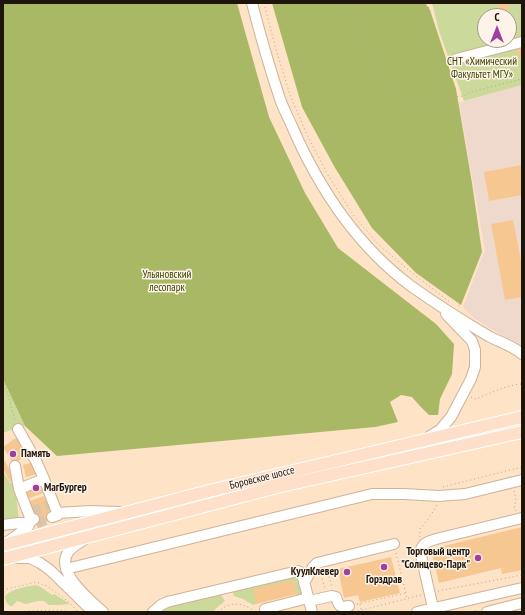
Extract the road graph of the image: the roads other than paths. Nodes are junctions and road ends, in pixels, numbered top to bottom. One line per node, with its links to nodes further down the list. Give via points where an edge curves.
1 (252, 3): 4 (street, via 280,98 320,184 347,223 374,254 409,285)
2 (522, 42): 3 (street)
3 (456, 59)
4 (437, 304): 5 (street); 9 (street, via 472,341 475,367 451,417 440,430)
5 (522, 354)
6 (522, 417): 9 (main road, Боровское шоссе)
7 (18, 429): 11 (street)
8 (522, 432): 18 (main road, Боровское шоссе, via 277,487)
9 (420, 441): 14 (main road, Боровское шоссе)
10 (15, 466): 13 (street)
11 (44, 479): 13 (street); 14 (street, via 52,507)
12 (517, 481): 22 (street, via 465,494 372,494)
13 (19, 489): 16 (street)
14 (128, 512): 20 (main road, Боровское шоссе)
15 (520, 516): 27 (street, via 436,539 422,546 420,551)
16 (30, 517): 17 (street, via 19,523); 20 (street)
17 (3, 525)
18 (88, 537): 21 (main road, Боровское шоссе); 22 (street, via 69,551)
19 (394, 544): 23 (street, via 313,567)
20 (4, 545)
21 (6, 559): 31 (street, via 30,558 40,563)
22 (66, 569): 32 (street, via 70,578)
23 (304, 583): 25 (street); 33 (street, via 302,574 298,571 167,602)
24 (522, 588): 28 (street)
25 (309, 600): 29 (street, via 336,597 340,606); 30 (street); 34 (street)
26 (522, 603): 36 (street)
27 (433, 608): 28 (street); 35 (street)
28 (455, 608)
29 (351, 609)
30 (260, 610)
31 (96, 612)
32 (103, 612)
33 (153, 612)
34 (312, 612)
35 (417, 612)
36 (487, 612)

